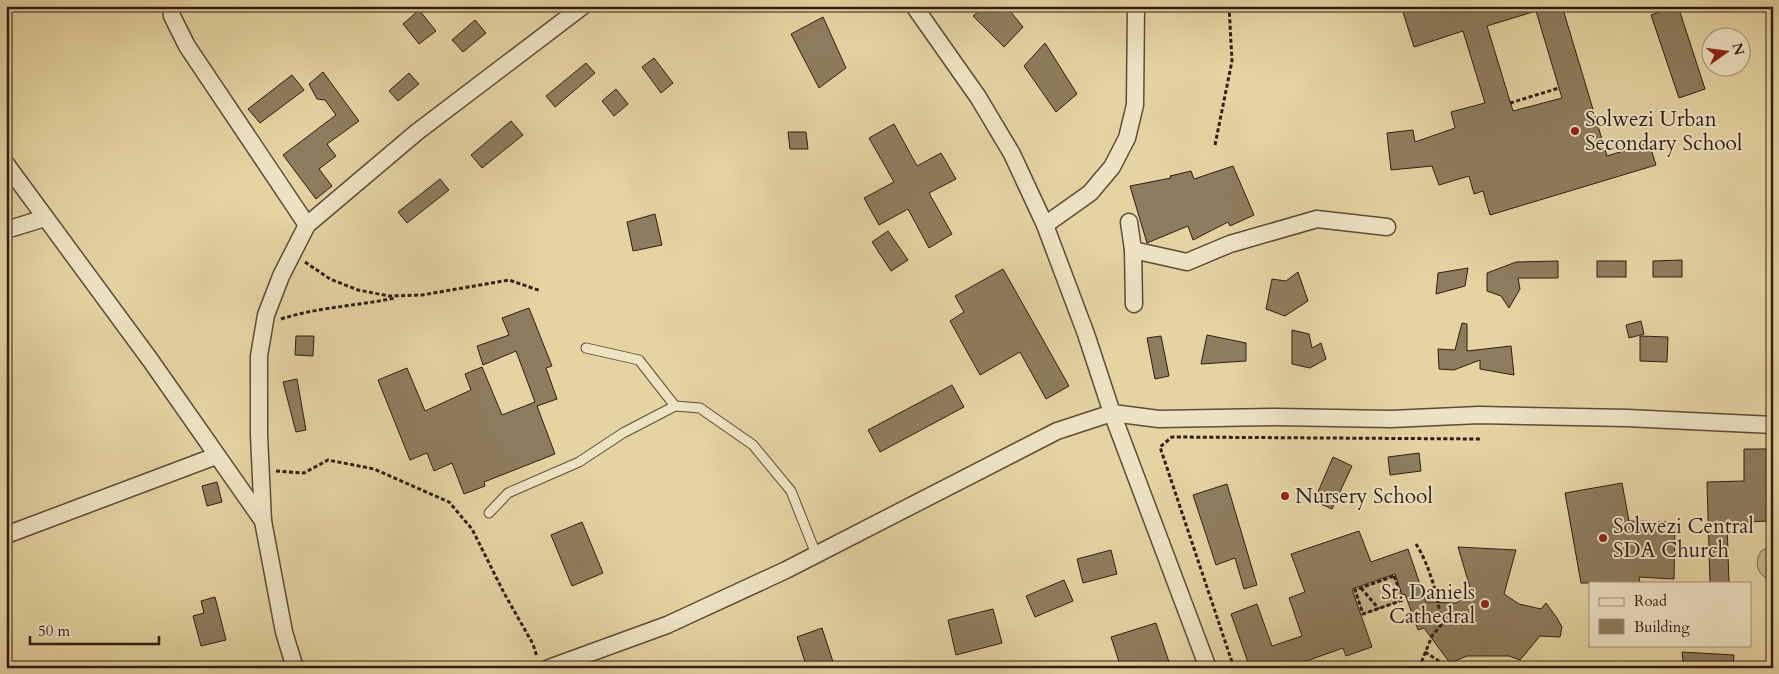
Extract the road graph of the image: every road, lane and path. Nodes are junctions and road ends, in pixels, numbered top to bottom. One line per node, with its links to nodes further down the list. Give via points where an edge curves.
1 (171, 6): 12 (street, via 172,16 187,46)
2 (583, 6): 12 (street, via 417,132)
3 (914, 6): 13 (street, via 978,97 1012,154)
4 (1136, 6): 13 (street, via 1135,105 1128,138 1112,167 1090,193)
5 (1229, 6): 8 (path, via 1232,60)
6 (1559, 88): 7 (path)
7 (1510, 104)
8 (1215, 145)
9 (6, 164): 10 (street)
10 (45, 218): 15 (street); 27 (street, via 151,361)
11 (1129, 222): 16 (street)
12 (307, 225): 17 (street)
13 (1045, 225): 24 (street)
14 (1387, 227): 16 (street, via 1317,219 1230,244 1187,262)
15 (6, 230)
16 (1133, 250): 20 (street)
17 (293, 252): 19 (path, via 330,279 358,290); 21 (street)
18 (541, 291): 19 (path, via 508,280)
19 (404, 296): 21 (path, via 294,315)
20 (1134, 304)
21 (264, 325): 28 (street, via 258,356)
22 (586, 348): 23 (lane, via 639,360)
23 (675, 406): 31 (lane, via 579,462 508,493); 37 (lane, via 700,408 753,444 790,491)
24 (1112, 413): 25 (street, via 1159,419 1391,419 1479,415); 37 (street, via 1058,432); 44 (street)
25 (1773, 425)
26 (1480, 439): 45 (path, via 1172,437 1160,447)
27 (216, 456): 32 (street); 34 (street)
28 (261, 470): 32 (street); 41 (path, via 304,473 328,460 374,469 449,502 472,529)
29 (1771, 501): 30 (path); 33 (path)
30 (1773, 507)
31 (489, 513)
32 (263, 521): 43 (street, via 284,632)
33 (1771, 522): 35 (path)
34 (6, 535)
35 (1770, 542)
36 (1416, 544): 40 (path, via 1422,552 1440,610 1440,625)
37 (816, 554): 41 (street, via 667,625)
38 (1361, 588): 39 (path); 39 (path, via 1355,590 1363,614); 39 (path, via 1394,576 1403,600)
39 (1379, 609)
40 (1425, 652): 42 (path); 46 (path)
41 (543, 664)
42 (1452, 666): 47 (path, via 1502,665)
43 (295, 668)
44 (1208, 668)
45 (1234, 668)
46 (1419, 668)
47 (1502, 668)

